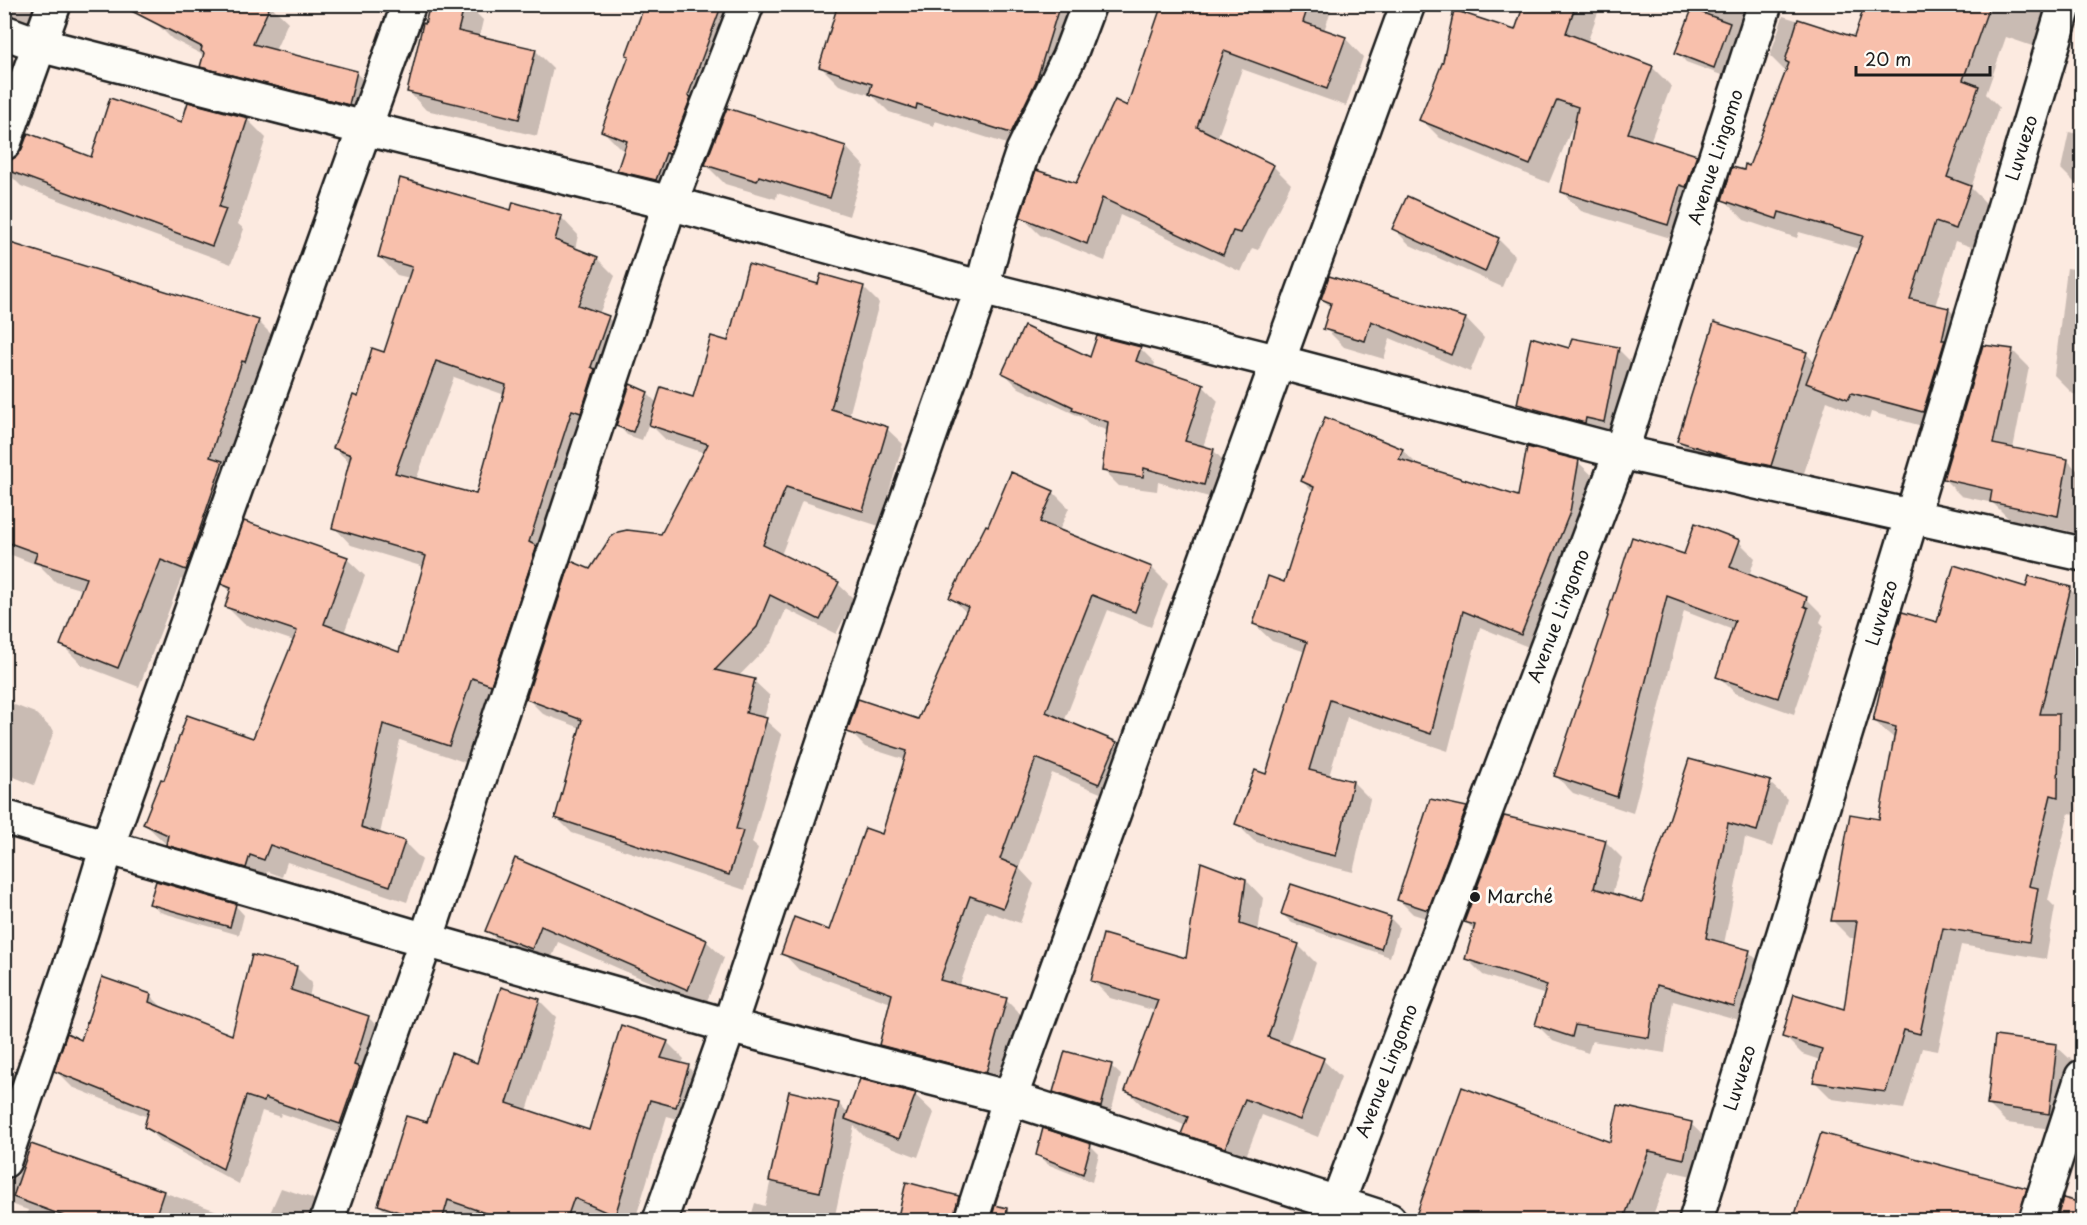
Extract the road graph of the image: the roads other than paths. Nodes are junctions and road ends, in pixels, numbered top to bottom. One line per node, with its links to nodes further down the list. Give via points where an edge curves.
1 (54, 4): 9 (street)
2 (409, 4): 10 (street)
3 (747, 4): 12 (street)
4 (1089, 4): 13 (street, via 1069,57 1023,151)
5 (1408, 4): 14 (street)
6 (1765, 4): 15 (street, Avenue Lingomo)
7 (2065, 4): 16 (street, Luvuezo)
8 (4, 32): 9 (street)
9 (40, 45): 10 (street); 11 (street)
10 (364, 128): 12 (street); 19 (street)
11 (4, 143)
12 (670, 203): 13 (street); 20 (street)
13 (982, 288): 14 (street); 21 (street, via 858,639)
14 (1279, 362): 15 (street); 23 (street)
15 (1621, 452): 16 (street); 25 (street, Avenue Lingomo)
16 (1912, 516): 17 (street); 30 (street, Luvuezo)
17 (2082, 554)
18 (4, 817): 19 (street)
19 (107, 847): 20 (street); 24 (street, via 75,955)
20 (426, 940): 21 (street); 26 (street)
21 (729, 1026): 23 (street); 27 (street)
22 (2082, 1077): 31 (street)
23 (1010, 1098): 25 (street); 28 (street)
24 (4, 1161)
25 (1334, 1212): 29 (street)
26 (327, 1221)
27 (660, 1221)
28 (971, 1221)
29 (1389, 1221)
30 (1696, 1221)
31 (2036, 1221)

